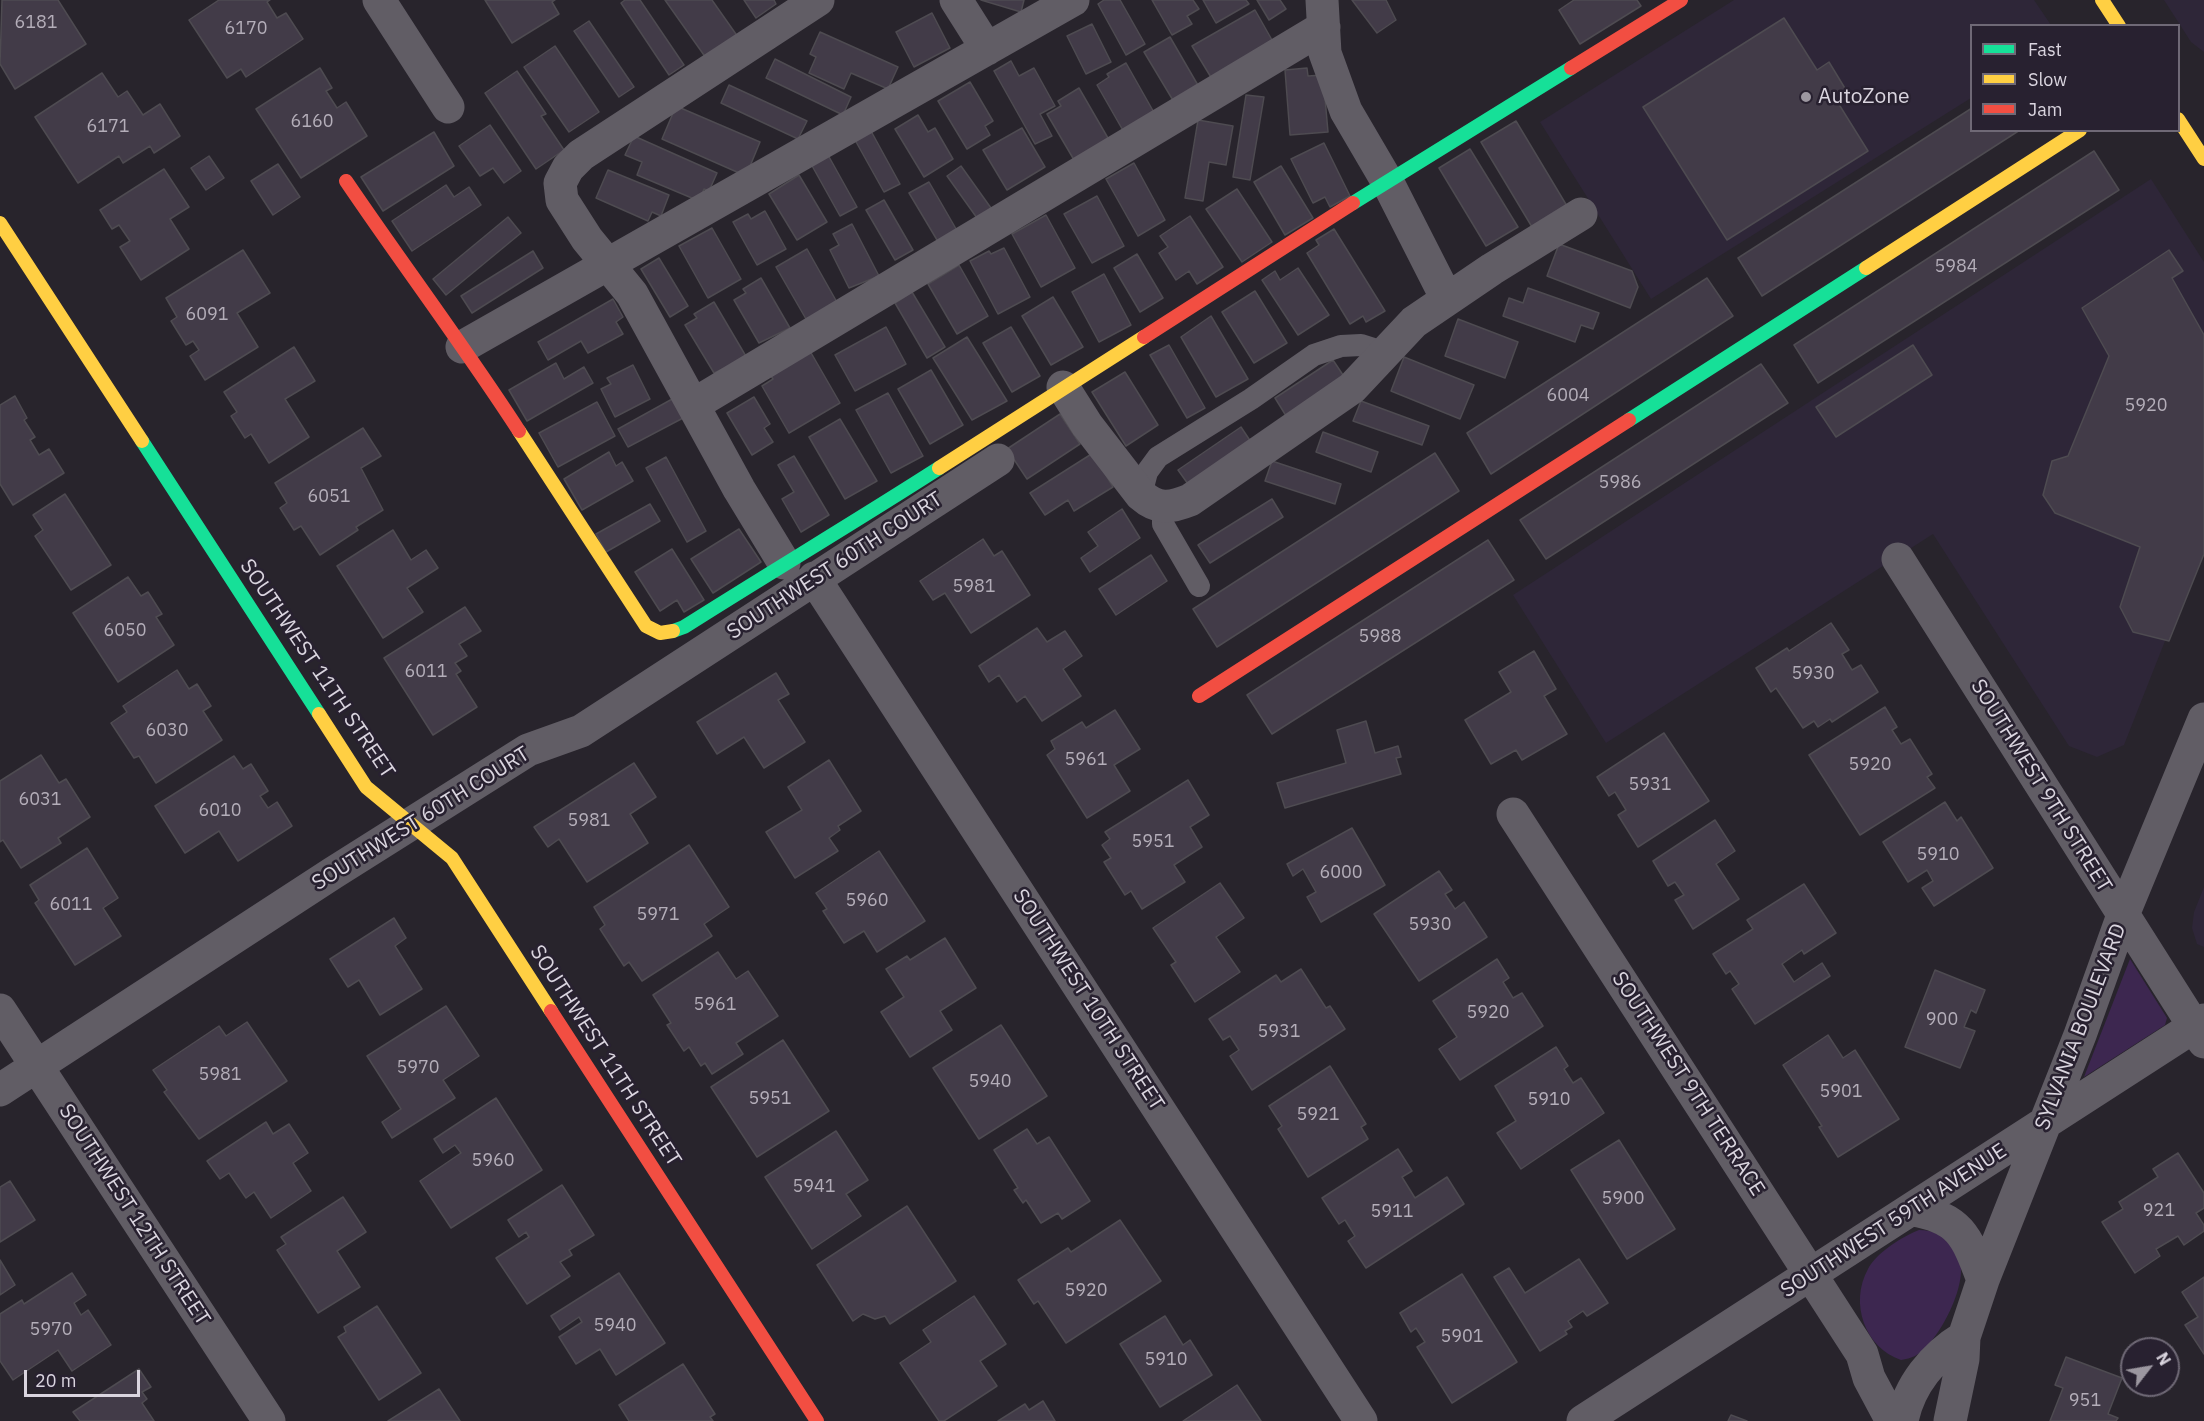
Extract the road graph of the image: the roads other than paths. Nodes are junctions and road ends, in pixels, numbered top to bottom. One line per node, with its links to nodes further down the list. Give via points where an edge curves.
1 (379, 0): 10 (street)
2 (818, 0): 16 (street, via 581,155 568,168 560,183 562,200)
3 (956, 0): 9 (street)
4 (1073, 0): 9 (street)
5 (1681, 0): 13 (street)
6 (2102, 0): 8 (street)
7 (1323, 14): 13 (street, via 1325,53 1346,111); 21 (street)
8 (2117, 24)
9 (987, 49): 16 (street)
10 (448, 108)
11 (2077, 132): 28 (street)
12 (346, 181): 18 (street)
13 (1387, 181): 17 (street); 20 (street)
14 (1581, 214): 17 (street)
15 (0, 223): 31 (street, SOUTHWEST 11TH STREET, via 366,787)
16 (606, 264): 18 (street); 21 (street, via 632,294)
17 (1447, 299): 19 (street, via 1414,322)
18 (462, 347): 25 (street, via 646,626 655,633 684,627)
19 (1386, 353): 23 (street, via 1352,388 1190,500); 23 (lane, via 1361,345 1341,346 1314,355 1158,457 1148,472)
20 (1063, 387): 23 (street, via 1094,434); 25 (street, via 833,536)
21 (693, 405): 25 (street)
22 (998, 460): 26 (street, SOUTHWEST 60TH COURT)
23 (1152, 502): 27 (lane)
24 (1898, 559): 32 (street, SOUTHWEST 9TH STREET)
25 (784, 563)
26 (814, 579): 31 (street, SOUTHWEST 60TH COURT, via 581,731 528,750); 46 (street, SOUTHWEST 10TH STREET)
27 (1199, 586)
28 (1199, 696)
29 (2204, 719): 32 (street, SYLVANIA BOULEVARD)
30 (1514, 814): 39 (street, SOUTHWEST 9TH TERRACE)
31 (411, 823): 35 (street, SOUTHWEST 60TH COURT); 45 (street, SOUTHWEST 11TH STREET, via 452,858)
32 (2123, 915): 34 (street, SOUTHWEST 9TH STREET); 37 (street, SYLVANIA BOULEVARD)
33 (0, 1010): 35 (street, SOUTHWEST 12TH STREET)
34 (2201, 1030): 37 (street, SOUTHWEST 59TH AVENUE)
35 (37, 1066): 36 (street, SOUTHWEST 60TH COURT); 44 (street, SOUTHWEST 12TH STREET)
36 (0, 1090)
37 (2043, 1125): 38 (street, SOUTHWEST 59TH AVENUE); 40 (street, SYLVANIA BOULEVARD)
38 (1912, 1210): 39 (street, SOUTHWEST 59TH AVENUE); 40 (street, via 1932,1213 1953,1223 1967,1240)
39 (1811, 1274): 42 (street, SOUTHWEST 9TH TERRACE); 47 (street, SOUTHWEST 59TH AVENUE)
40 (1983, 1280): 41 (street, SYLVANIA BOULEVARD)
41 (1964, 1337): 43 (street, via 1946,1348); 43 (street, SYLVANIA BOULEVARD, via 1963,1359)
42 (1862, 1354): 43 (street, SOUTHWEST 9TH TERRACE); 43 (street, SOUTHWEST 9TH TERRACE, via 1869,1378)
43 (1920, 1410)
44 (269, 1421)
45 (817, 1421)
46 (1361, 1421)
47 (1583, 1421)

